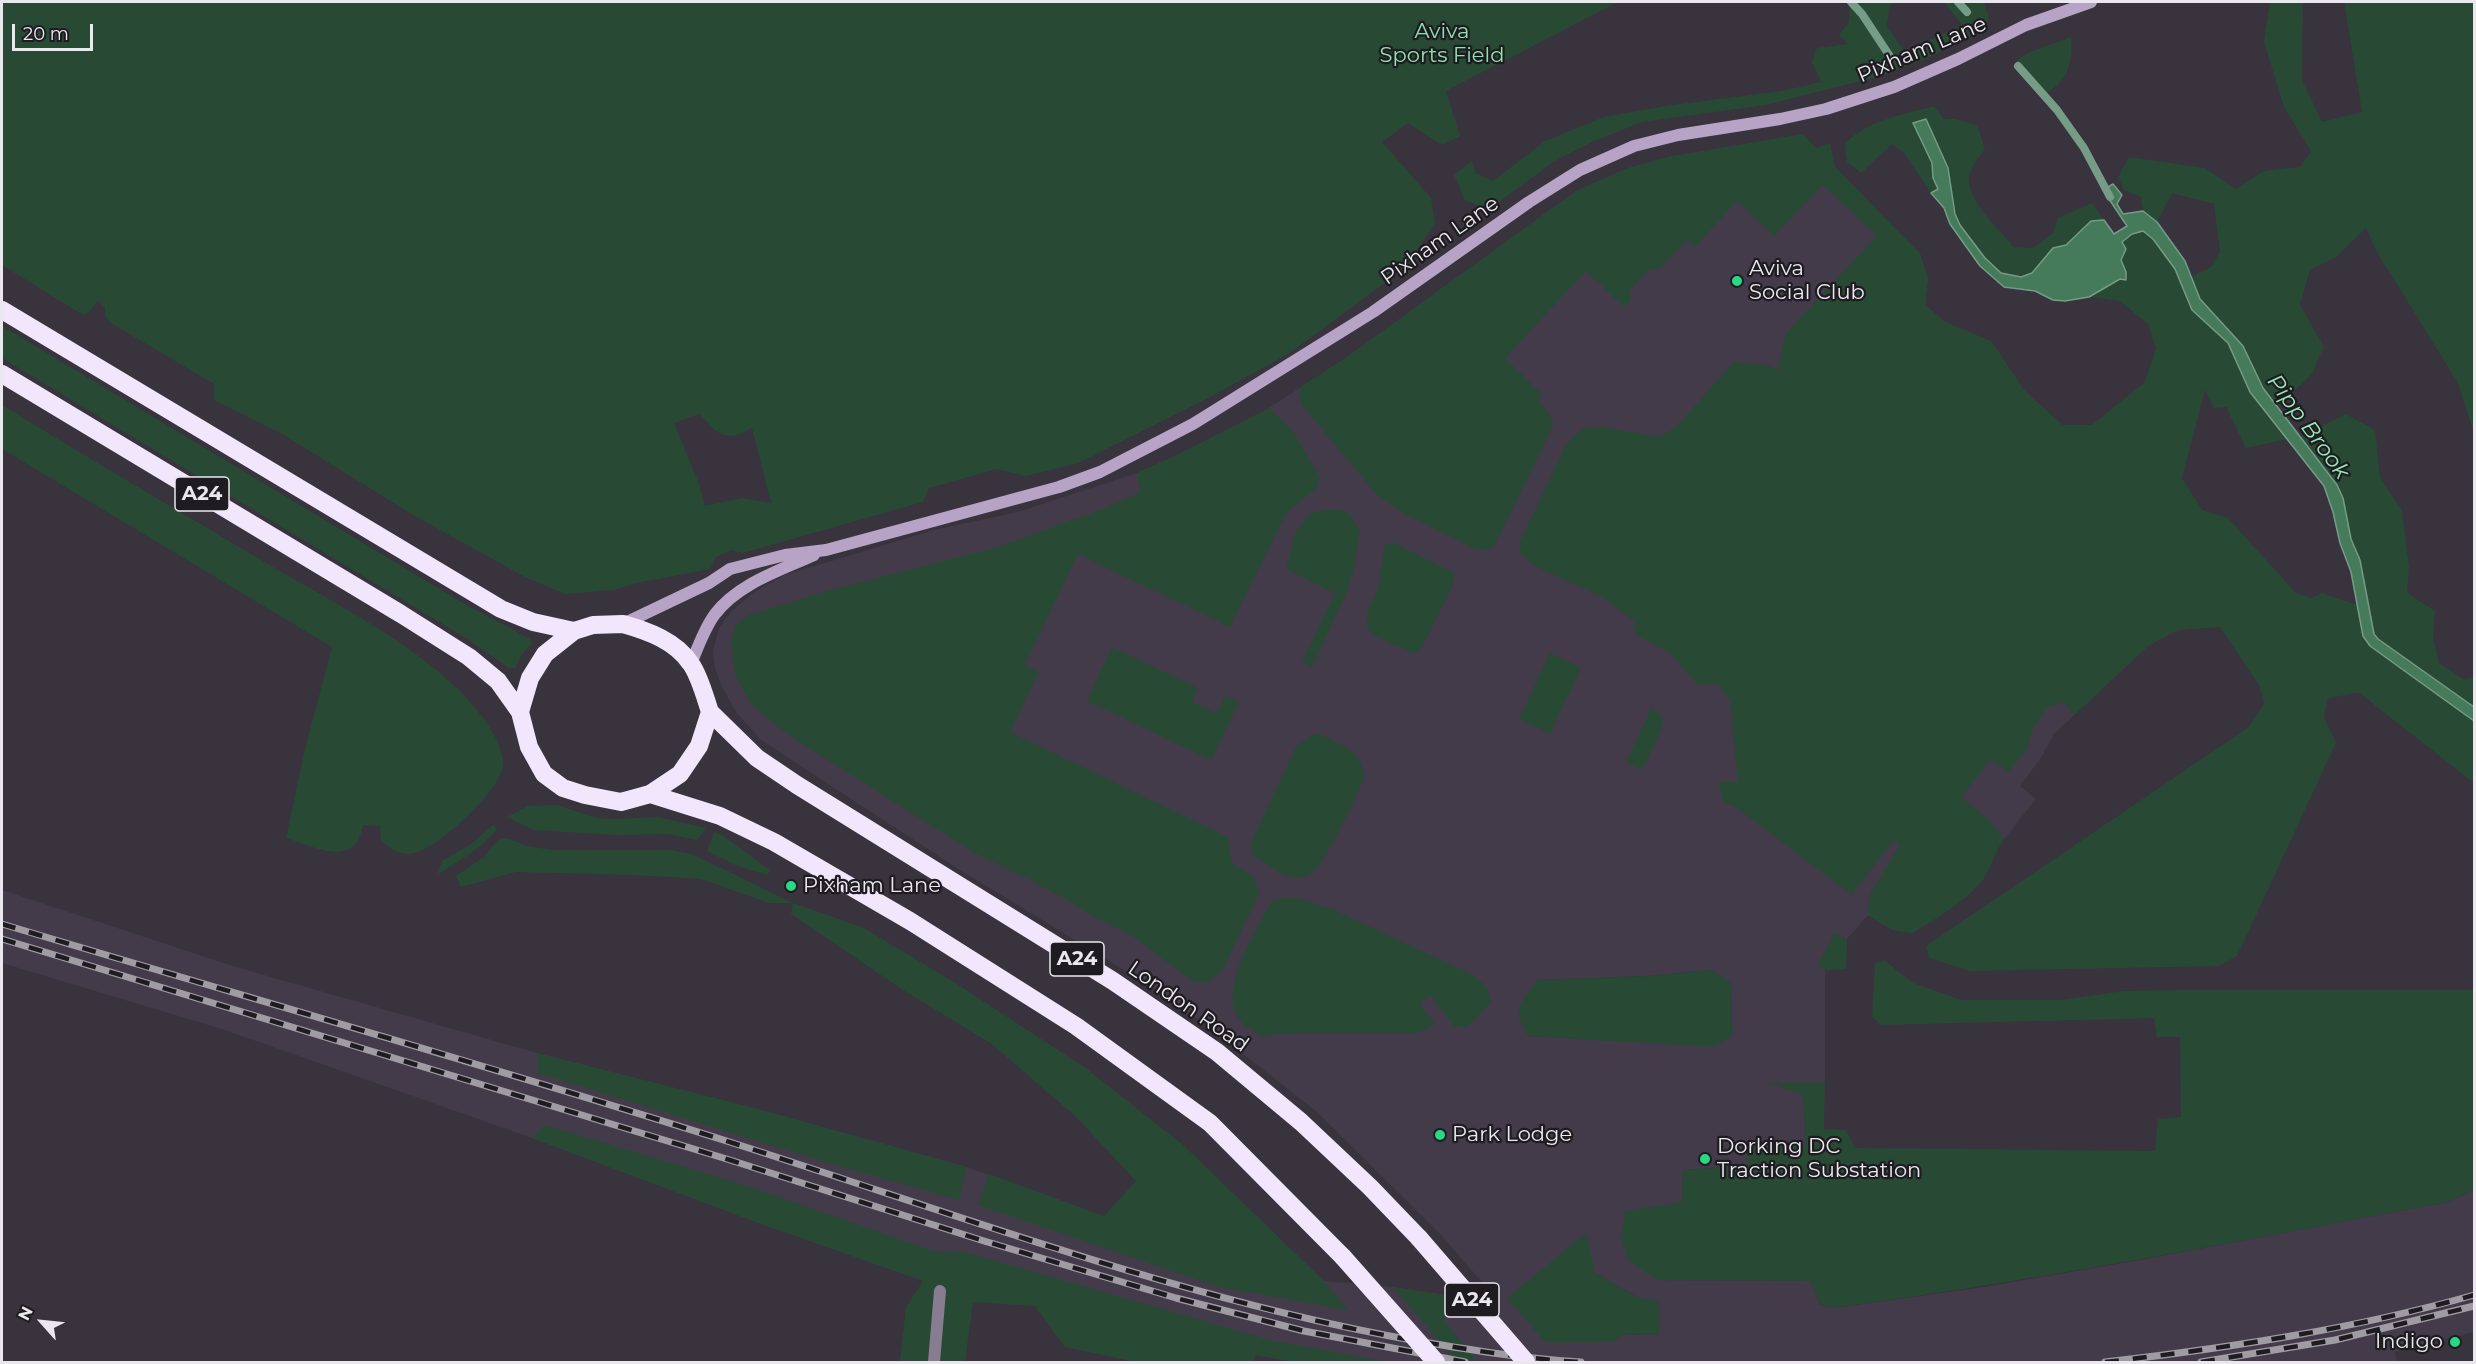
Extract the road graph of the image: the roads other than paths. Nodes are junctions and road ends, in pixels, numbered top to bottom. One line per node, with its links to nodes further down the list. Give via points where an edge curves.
1 (2091, 2): 4 (main road, Pixham Lane, via 2026,25 1894,87 1849,102 1634,146 1580,170 1529,202 1373,312 1253,388 1100,472 1059,487)
2 (2, 310): 6 (highway, A24, via 501,609 533,622)
3 (2, 374): 8 (highway, A24, via 469,657 498,681)
4 (826, 550): 5 (main road, Pixham Lane, via 785,555 730,569); 7 (main road, Pixham Lane, via 737,593 711,621)
5 (623, 624): 6 (highway, via 593,625); 7 (highway, via 650,632)
6 (574, 631): 8 (highway, via 545,654 530,678)
7 (691, 664): 9 (highway)
8 (520, 712): 10 (highway, via 529,747 544,774 563,788 621,802)
9 (710, 712): 10 (highway, via 699,746 680,774); 14 (highway, London Road / A24, bridge, via 758,758 797,785 1113,981 1216,1052 1301,1122 1370,1187)
10 (650, 794): 13 (highway, A24, bridge, via 720,816 774,842 910,921 1076,1026 1210,1123 1343,1257)
11 (940, 1291): 12 (street)
12 (934, 1362)
13 (1436, 1362)
14 (1526, 1362)

